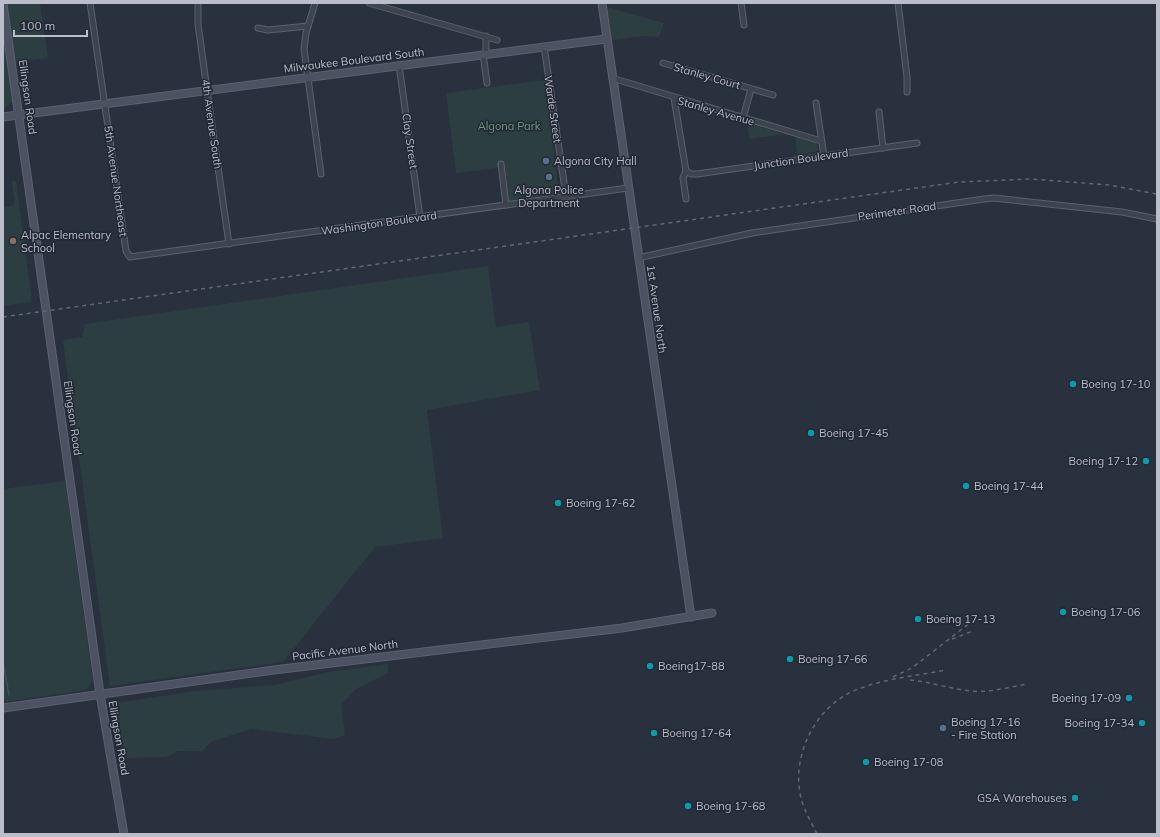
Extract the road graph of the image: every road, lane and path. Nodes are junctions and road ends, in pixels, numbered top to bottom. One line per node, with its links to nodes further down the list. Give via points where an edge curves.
1 (90, 3): 28 (street, 5th Avenue Northeast)
2 (198, 3): 23 (street, 4th Avenue South, via 198,24)
3 (314, 3): 10 (street)
4 (369, 3): 12 (street)
5 (602, 3): 13 (street, 1st Avenue North)
6 (741, 3): 9 (street)
7 (898, 3): 24 (street)
8 (3, 4): 30 (street, Ellingson Road)
9 (744, 25)
10 (308, 26): 11 (street, via 268,30); 19 (street, via 304,49)
11 (258, 28)
12 (486, 36): 14 (street); 16 (street)
13 (606, 39): 15 (street, Milwaukee Boulevard South); 20 (street, 1st Avenue North)
14 (497, 40)
15 (544, 46): 16 (street, Milwaukee Boulevard South); 41 (street, Warde Street)
16 (485, 53): 18 (street, Milwaukee Boulevard South); 21 (street)
17 (663, 63): 22 (street, Stanley Court)
18 (399, 65): 19 (street, Milwaukee Boulevard South); 44 (street, Clay Street)
19 (307, 77): 23 (street, Milwaukee Boulevard South); 39 (street)
20 (612, 78): 26 (street, Stanley Avenue); 40 (street, 1st Avenue North)
21 (487, 84)
22 (751, 88): 25 (street, Stanley Court); 32 (street, Stanley Court)
23 (207, 90): 28 (street, Milwaukee Boulevard South); 46 (street, 4th Avenue South)
24 (907, 92)
25 (773, 95)
26 (674, 98): 32 (street, Stanley Avenue); 38 (street)
27 (816, 103): 33 (street)
28 (104, 104): 30 (street, Milwaukee Boulevard South); 47 (street, 5th Avenue Northeast, via 126,251)
29 (879, 112): 35 (street)
30 (19, 115): 31 (street, Milwaukee Boulevard South); 51 (street, Ellingson Road)
31 (3, 117)
32 (743, 118): 33 (street, Stanley Avenue)
33 (821, 141): 36 (street)
34 (917, 143): 35 (street, Junction Boulevard)
35 (883, 148): 36 (street, Junction Boulevard)
36 (824, 156): 38 (street, Junction Boulevard, via 697,174)
37 (501, 164): 43 (street)
38 (686, 171): 42 (street, via 683,178)
39 (321, 174)
40 (628, 188): 41 (street, Washington Boulevard); 48 (street, 1st Avenue North)
41 (566, 196): 43 (street, Washington Boulevard)
42 (686, 199)
43 (506, 205): 44 (street, Washington Boulevard)
44 (420, 217): 46 (street, Washington Boulevard)
45 (1157, 219): 48 (street, Perimeter Road, via 1122,212 984,199 752,233)
46 (229, 244): 47 (street, Washington Boulevard)
47 (130, 257)
48 (638, 258): 50 (street, 1st Avenue North)
49 (712, 613): 50 (street, Pacific Avenue North)
50 (691, 617): 51 (street, Pacific Avenue North)
51 (100, 694): 52 (street, Pacific Avenue North); 53 (street, Ellingson Road)
52 (3, 708)
53 (124, 834)

